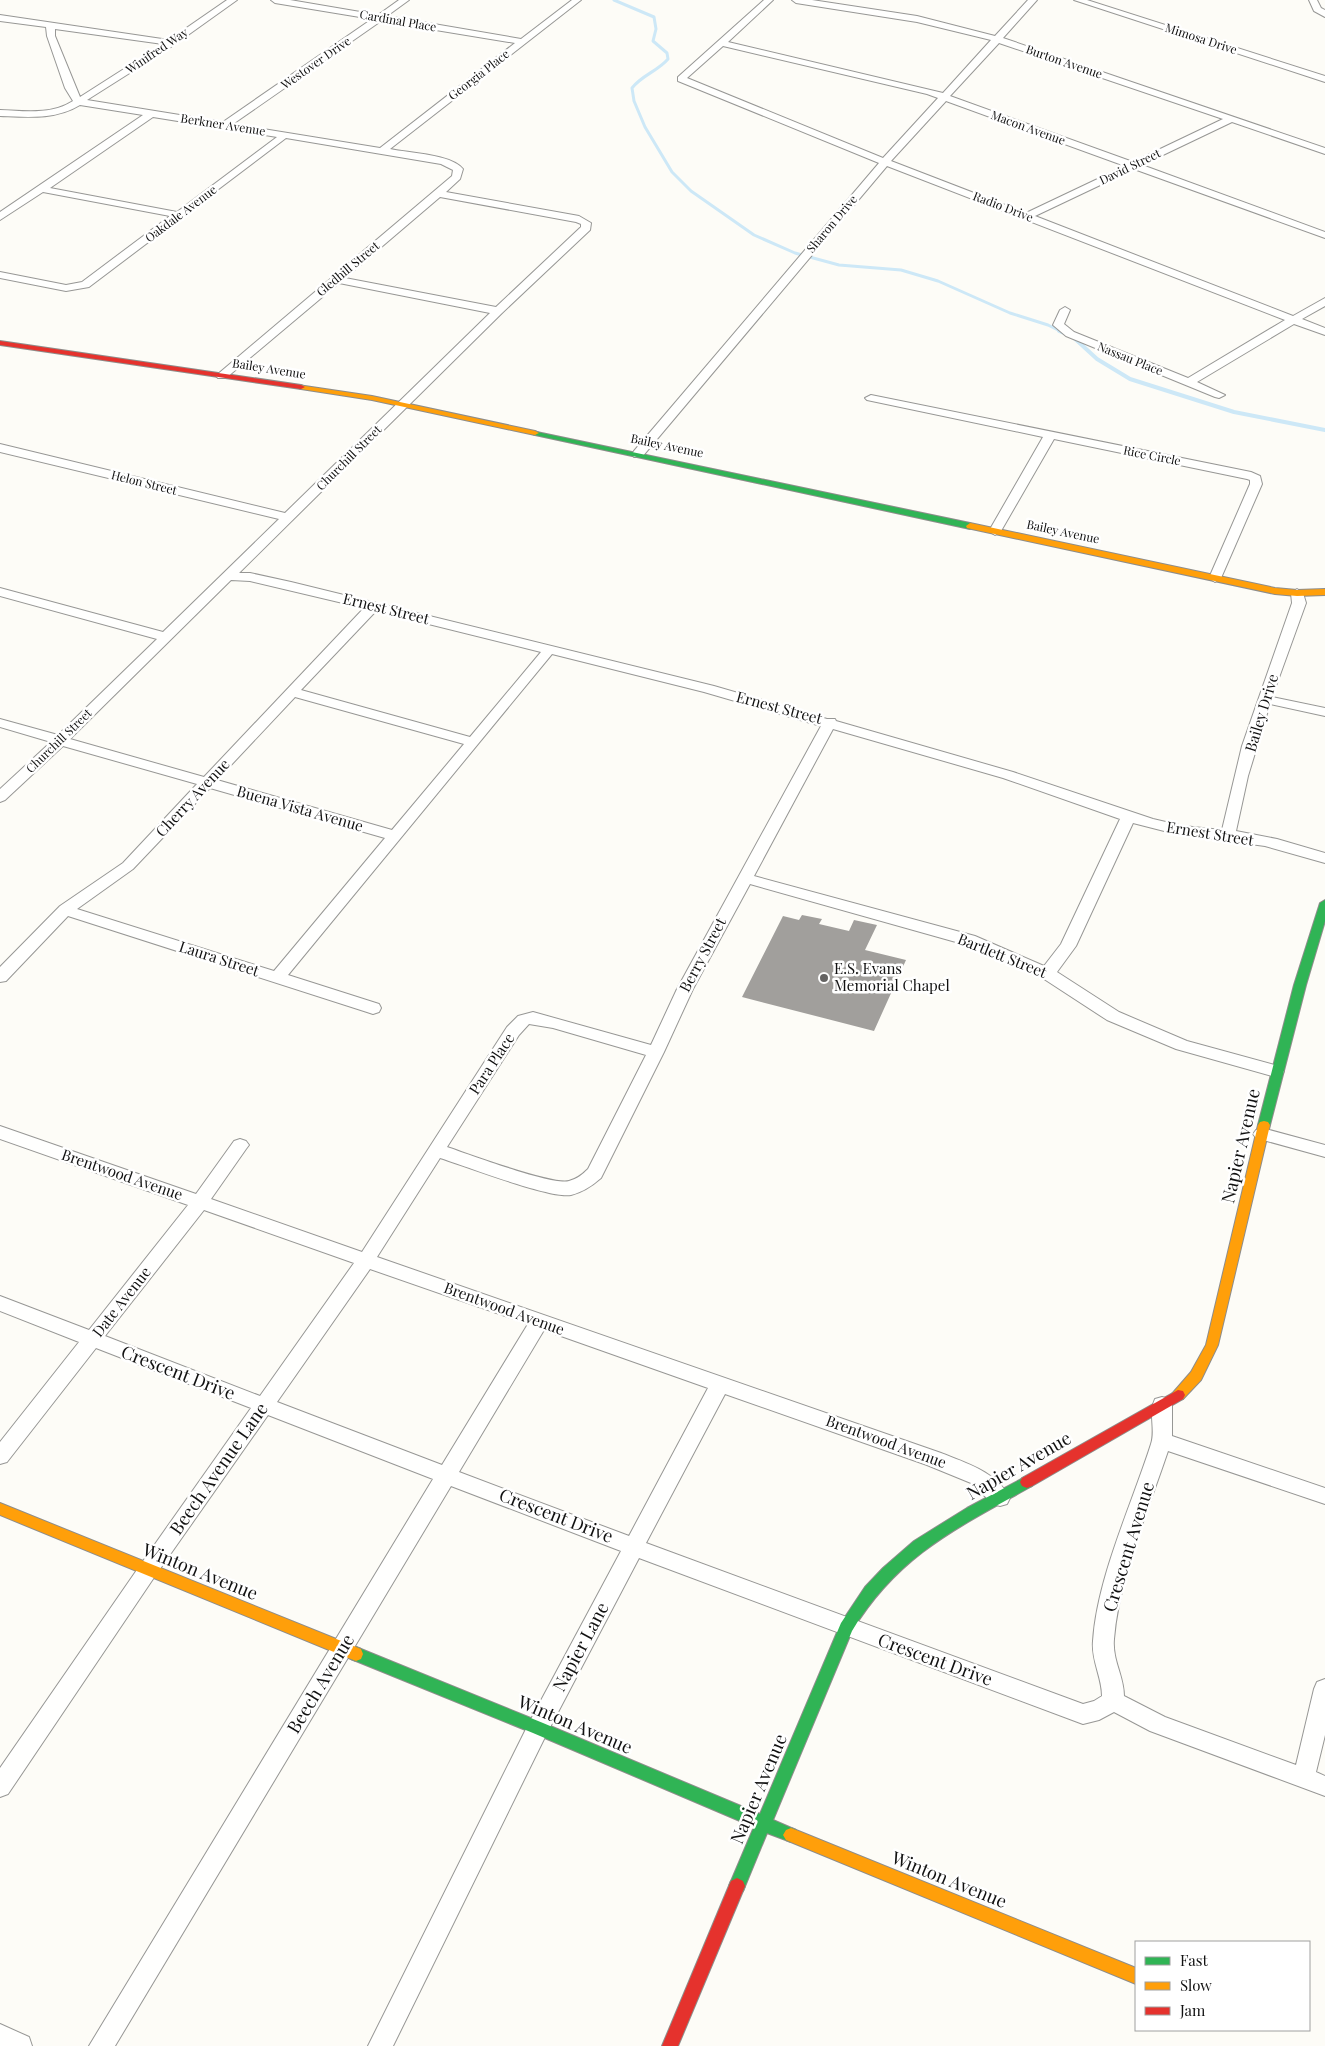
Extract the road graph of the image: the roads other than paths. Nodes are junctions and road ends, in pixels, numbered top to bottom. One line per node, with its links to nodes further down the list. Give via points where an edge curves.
1 (221, 0): 10 (street)
2 (275, 0): 14 (street, Cardinal Place)
3 (405, 0): 14 (street, Westover Drive)
4 (577, 0): 17 (street, Georgia Place)
5 (769, 0): 18 (street)
6 (796, 0): 11 (street, Burton Avenue)
7 (1033, 0): 16 (street, Sharon Drive)
8 (1078, 0): 20 (street, Mimosa Drive)
9 (1313, 0): 12 (street, via 1317,9)
10 (232, 1): 19 (street, Winifred Way)
11 (840, 3): 16 (street, Burton Avenue)
12 (1325, 14)
13 (0, 18): 15 (street)
14 (380, 18): 17 (street, Cardinal Place); 26 (street, Westover Drive)
15 (50, 25): 19 (street); 22 (street, via 70,88)
16 (998, 39): 21 (street, Sharon Drive); 25 (street, Burton Avenue)
17 (522, 42): 28 (street, Georgia Place)
18 (723, 42): 21 (street, Macon Avenue); 31 (street, Radio Drive, via 681,79)
19 (171, 43): 22 (street, Winifred Way)
20 (1325, 79)
21 (944, 97): 31 (street, Sharon Drive); 32 (street, Macon Avenue)
22 (80, 102): 23 (street, via 46,114); 24 (street, Berkner Avenue)
23 (0, 113)
24 (150, 114): 26 (street, Berkner Avenue); 33 (street)
25 (1231, 119): 29 (street, Burton Avenue); 32 (street, David Street)
26 (226, 125): 27 (street, Berkner Avenue)
27 (285, 135): 28 (street, Berkner Avenue); 36 (street, Oakdale Avenue)
28 (382, 151): 30 (street, Berkner Avenue)
29 (1325, 151)
30 (446, 162): 34 (street, Gledhill Street, via 454,165 459,173)
31 (885, 162): 37 (street, Radio Drive); 54 (street, Sharon Drive)
32 (1132, 166): 37 (street, David Street); 38 (street, Macon Avenue)
33 (41, 189): 35 (street); 36 (street)
34 (438, 194): 40 (street, Gledhill Street); 43 (street, Churchill Street, via 586,223 586,228)
35 (1, 215)
36 (179, 215): 39 (street, Oakdale Avenue, via 88,284 66,288)
37 (1028, 216): 44 (street, Radio Drive)
38 (1325, 236)
39 (0, 275)
40 (336, 279): 43 (street); 47 (street, Gledhill Street)
41 (1325, 301): 44 (street)
42 (1065, 310): 48 (street, Nassau Place, via 1058,325 1070,334)
43 (498, 311): 51 (street, Churchill Street)
44 (1292, 319): 45 (street, Radio Drive); 48 (street)
45 (1325, 332)
46 (0, 344): 47 (street, Bailey Avenue)
47 (222, 376): 51 (street, Bailey Avenue)
48 (1188, 383): 49 (street, Nassau Place)
49 (1219, 395)
50 (871, 398): 52 (street)
51 (403, 405): 54 (street, Bailey Avenue); 55 (street, Churchill Street)
52 (1050, 435): 56 (street); 58 (street, Rice Circle, via 1256,479)
53 (0, 448): 55 (street, Helon Street)
54 (638, 454): 56 (street, Bailey Avenue)
55 (288, 518): 57 (street, Churchill Street)
56 (994, 531): 58 (street, Bailey Avenue)
57 (228, 576): 62 (street, Ernest Street, via 250,577); 63 (street, Churchill Street)
58 (1215, 578): 61 (street, Bailey Avenue)
59 (0, 592): 63 (street)
60 (1325, 592): 61 (street, Bailey Avenue)
61 (1297, 593): 66 (street, Bailey Drive, via 1299,603)
62 (374, 606): 64 (street, Ernest Street); 65 (street, Cherry Avenue)
63 (166, 637): 70 (street, Churchill Street)
64 (549, 650): 68 (street, Ernest Street); 71 (street)
65 (293, 692): 71 (street); 72 (street, Cherry Avenue)
66 (1264, 699): 67 (street); 75 (street, Bailey Drive)
67 (1325, 712)
68 (830, 722): 74 (street, Ernest Street, via 1047,787); 78 (street, Berry Street)
69 (0, 723): 70 (street, Buena Vista Avenue)
70 (61, 740): 72 (street, Buena Vista Avenue); 73 (street, Churchill Street)
71 (473, 742): 76 (street)
72 (208, 782): 76 (street, Buena Vista Avenue); 80 (street, Cherry Avenue, via 128,866)
73 (0, 797)
74 (1128, 818): 75 (street, Ernest Street, via 1192,833); 81 (street, via 1068,946)
75 (1228, 834): 77 (street, Ernest Street)
76 (395, 836): 83 (street)
77 (1325, 858)
78 (744, 878): 81 (street, Bartlett Street, via 969,940); 85 (street, Berry Street, via 685,989)
79 (1325, 903): 86 (street, Napier Avenue)
80 (65, 910): 82 (street, Cherry Avenue); 83 (street, Laura Street)
81 (1047, 973): 86 (street, Bartlett Street, via 1113,1016 1182,1045)
82 (0, 977)
83 (278, 977): 84 (street, Laura Street)
84 (373, 1008)
85 (656, 1052): 90 (street, Para Place, via 553,1022 533,1018 524,1020 513,1031); 90 (street, Berry Street, via 595,1173 585,1182 569,1189 540,1184)
86 (1276, 1071): 88 (street, Napier Avenue)
87 (0, 1132): 92 (street, Brentwood Avenue)
88 (1262, 1134): 91 (street); 99 (street, Napier Avenue, via 1207,1360 1182,1393)
89 (240, 1145): 92 (street, Date Avenue)
90 (436, 1150): 93 (street, Beech Avenue Lane)
91 (1325, 1151)
92 (200, 1202): 93 (street, Brentwood Avenue); 96 (street, Date Avenue)
93 (366, 1260): 95 (street, Brentwood Avenue); 98 (street, Beech Avenue Lane)
94 (0, 1303): 96 (street, Crescent Drive)
95 (539, 1322): 97 (street, Brentwood Avenue); 102 (street, Beech Avenue)
96 (92, 1339): 98 (street, Crescent Drive); 101 (street, Date Avenue)
97 (720, 1384): 104 (street, Brentwood Avenue, via 967,1472 978,1477); 106 (street, Napier Lane)
98 (264, 1404): 102 (street, Crescent Drive); 107 (street, Beech Avenue Lane)
99 (1162, 1405): 100 (street, Crescent Avenue); 104 (street, Napier Avenue)
100 (1162, 1441): 103 (street); 111 (street, Crescent Avenue, via 1117,1573 1107,1615 1104,1656 1113,1688)
101 (0, 1456)
102 (447, 1474): 106 (street, Crescent Drive); 109 (street, Beech Avenue)
103 (1325, 1496)
104 (1000, 1498): 108 (street, Napier Avenue, via 909,1552 884,1574)
105 (0, 1509): 107 (street, Winton Avenue)
106 (634, 1546): 108 (street, Crescent Drive); 112 (street, Napier Lane)
107 (148, 1570): 109 (street, Winton Avenue); 115 (street, Beech Avenue Lane)
108 (846, 1628): 111 (street, Crescent Drive, via 1083,1714 1099,1710); 116 (street, Napier Avenue)
109 (343, 1648): 112 (street, Winton Avenue); 120 (street, Beech Avenue)
110 (1325, 1689): 113 (street)
111 (1113, 1701): 113 (street, via 1158,1724)
112 (538, 1728): 116 (street, Winton Avenue); 121 (street, Napier Lane)
113 (1304, 1778): 114 (street)
114 (1325, 1786)
115 (0, 1787)
116 (764, 1824): 117 (street, Winton Avenue); 122 (street, Napier Avenue)
117 (1135, 1976)
118 (0, 2036): 119 (street)
119 (20, 2046)
120 (101, 2046)
121 (380, 2046)
122 (670, 2046)

